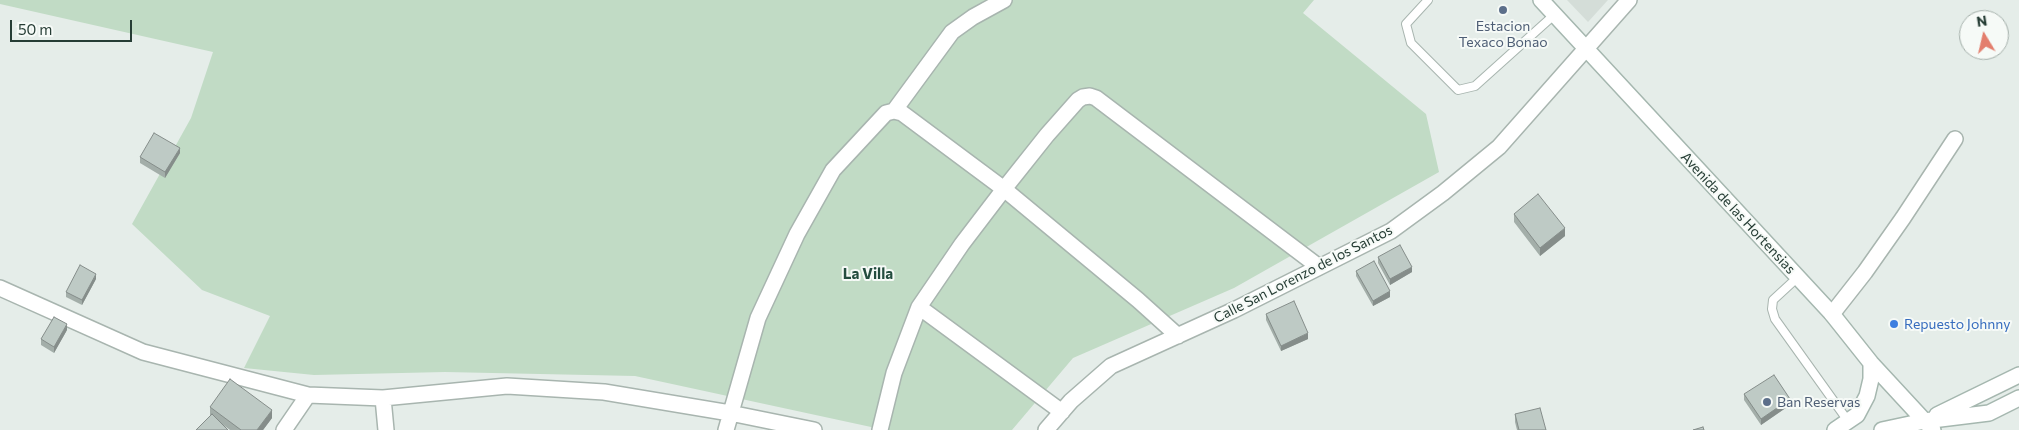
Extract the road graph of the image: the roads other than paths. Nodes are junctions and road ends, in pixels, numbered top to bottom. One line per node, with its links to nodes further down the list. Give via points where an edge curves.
1 (1004, 0): 7 (street, via 952,32)
2 (1428, 0): 5 (lane, via 1406,24 1411,44 1458,90 1475,86)
3 (1541, 0): 5 (street, Avenida de las Hortensias)
4 (1629, 0): 6 (street, Calle San Lorenzo de los Santos)
5 (1554, 14): 6 (street, Avenida de las Hortensias)
6 (1586, 49): 10 (street, Calle San Lorenzo de los Santos, via 1499,147 1444,193 1391,231); 11 (street, Avenida de las Hortensias)
7 (894, 111): 9 (street, via 902,113); 22 (street, via 886,113 833,170 797,234 758,318)
8 (1955, 139): 14 (street)
9 (1004, 189): 10 (street, via 1078,100 1090,96); 13 (street); 15 (street)
10 (1319, 267): 15 (street, Calle San Lorenzo de los Santos)
11 (1798, 277): 14 (street, Avenida de las Hortensias); 23 (lane, via 1773,300 1775,319)
12 (0, 288): 18 (street, via 143,352)
13 (919, 307): 21 (street); 29 (street, via 894,374)
14 (1832, 314): 16 (street, Avenida de las Hortensias)
15 (1178, 336): 21 (street, Calle San Lorenzo de los Santos, via 1111,366)
16 (1871, 363): 23 (street, via 1868,396 1857,415); 24 (street, Avenida de las Hortensias)
17 (2019, 375): 24 (street)
18 (308, 395): 19 (street); 25 (street)
19 (383, 398): 22 (street, via 507,386 604,392); 26 (street)
20 (2019, 398): 24 (street, via 1990,412)
21 (1062, 412): 30 (street, Calle San Lorenzo de los Santos)
22 (730, 413): 27 (street); 28 (street)
23 (1848, 421): 31 (street)
24 (1929, 426): 32 (street)
25 (284, 430)
26 (386, 430)
27 (726, 430)
28 (814, 430)
29 (880, 430)
30 (1046, 430)
31 (1835, 430)
32 (1882, 430)

